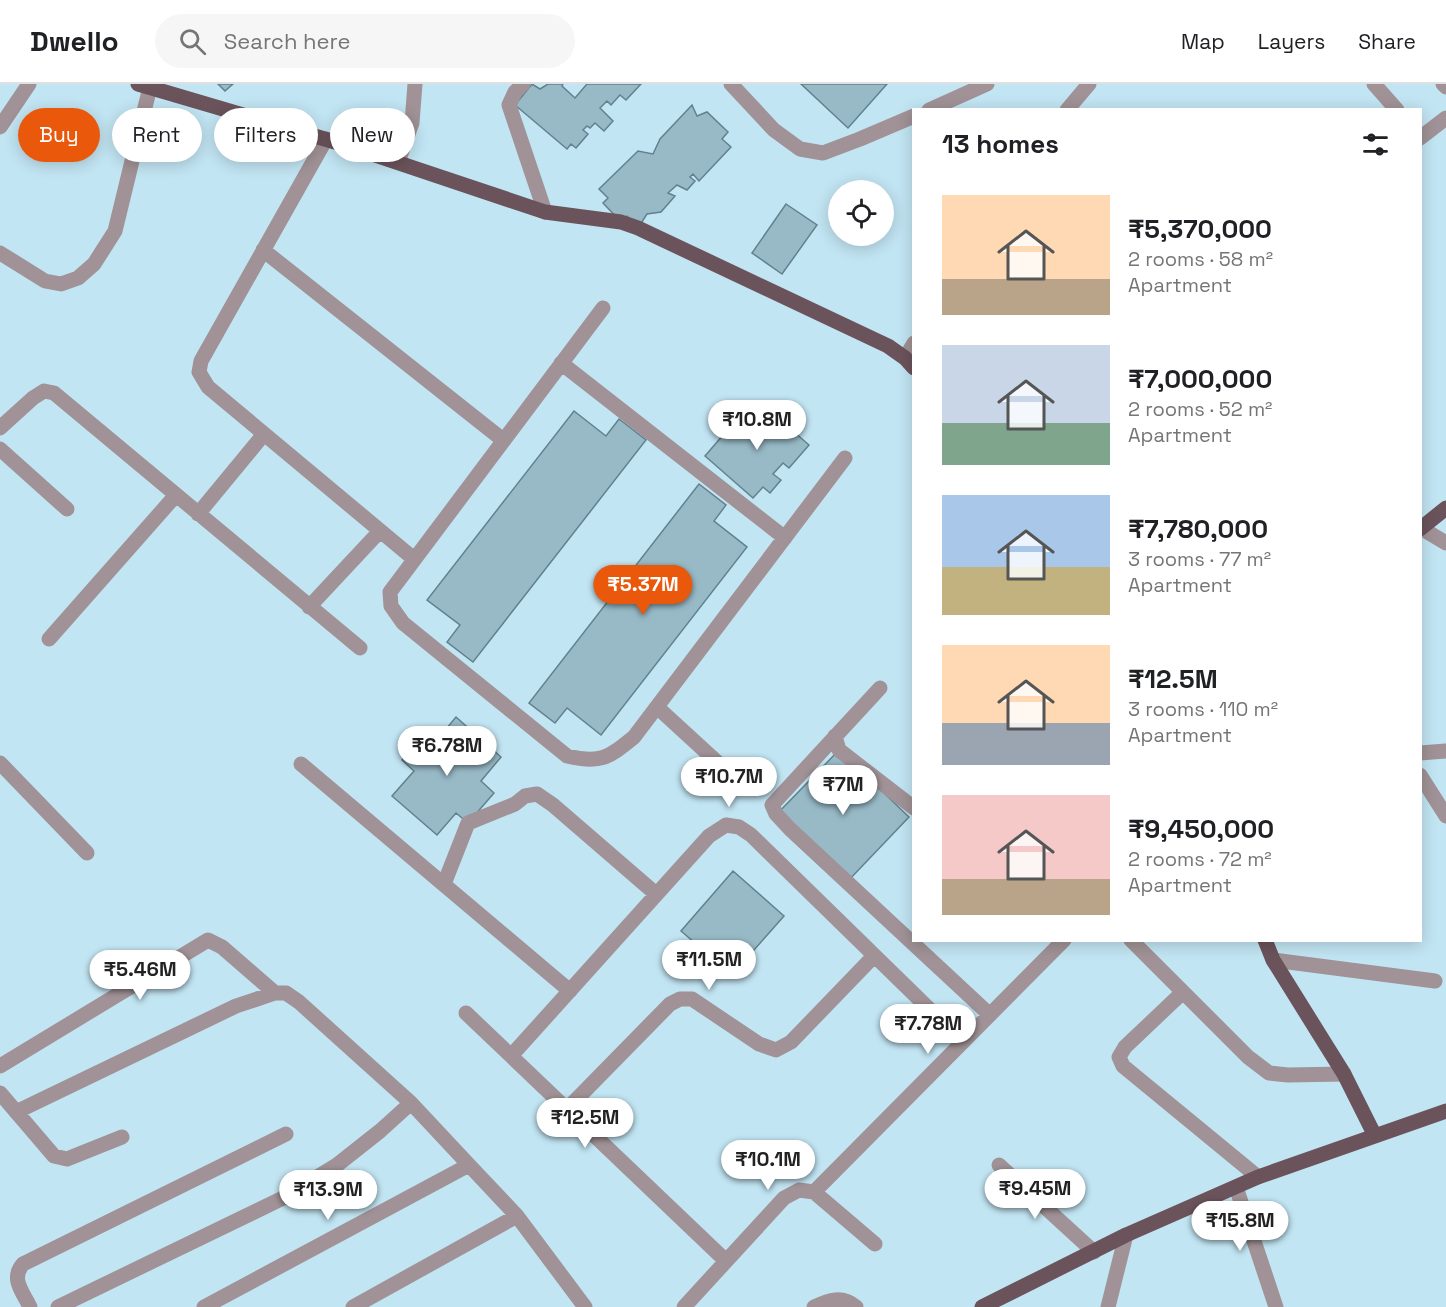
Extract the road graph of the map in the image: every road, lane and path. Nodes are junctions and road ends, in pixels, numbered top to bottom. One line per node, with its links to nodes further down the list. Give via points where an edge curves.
1 (29, 84): 15 (street)
2 (416, 84): 9 (street)
3 (523, 84): 20 (street, via 509,105)
4 (731, 84): 13 (street, via 774,130 800,149 823,153)
5 (987, 84): 10 (street)
6 (1089, 84): 11 (street)
7 (1374, 84): 12 (street)
8 (144, 86): 17 (main road); 22 (street, via 115,231 94,264 78,278 61,284 45,280)
9 (414, 108)
10 (933, 108)
11 (1069, 108)
12 (1395, 108)
13 (912, 117)
14 (1446, 118): 16 (street)
15 (0, 127)
16 (1422, 136)
17 (326, 139): 18 (main road); 21 (street)
18 (330, 140)
19 (398, 162): 20 (main road)
20 (545, 212): 25 (main road, via 621,222 638,228 877,340)
21 (263, 250): 27 (street, via 201,361 199,372 208,387); 28 (street)
22 (0, 253)
23 (603, 308): 24 (street)
24 (561, 363): 28 (street); 38 (street)
25 (909, 363)
26 (0, 428): 31 (street, via 33,398 44,391 54,393)
27 (264, 434): 34 (street); 37 (street)
28 (503, 440): 40 (street)
29 (0, 449): 32 (street)
30 (845, 458): 38 (street)
31 (176, 495): 34 (street); 42 (street)
32 (67, 508)
33 (1446, 508): 35 (main road)
34 (198, 514): 41 (street)
35 (1422, 528)
36 (1422, 530): 39 (street)
37 (380, 531): 40 (street); 41 (street)
38 (785, 538): 45 (street)
39 (1446, 543)
40 (414, 559): 45 (street, via 390,592 391,606 403,623 567,756 589,762 610,756 634,737)
41 (309, 607): 43 (street)
42 (49, 639)
43 (360, 648)
44 (880, 688): 46 (street)
45 (657, 707): 49 (street)
46 (835, 736): 53 (street, via 839,750); 68 (street, via 772,805 776,814)
47 (1446, 751): 48 (street)
48 (1422, 753)
49 (717, 762)
50 (0, 763): 55 (street)
51 (301, 764): 56 (street)
52 (1422, 778): 54 (street)
53 (912, 806)
54 (1446, 816)
55 (87, 853)
56 (444, 884): 57 (street, via 468,823 537,794); 64 (street)
57 (656, 894): 61 (street, via 708,836 726,825 739,827); 64 (street)
58 (1061, 942): 68 (street)
59 (1133, 942): 65 (street)
60 (1266, 942): 62 (main road)
61 (874, 956): 69 (street); 75 (street, via 791,1042 776,1050 759,1044 692,999 680,999 670,1004)
62 (1273, 960): 63 (street); 72 (main road)
63 (1435, 981)
64 (570, 991): 70 (street)
65 (1183, 992): 72 (street, via 1269,1073); 83 (street, via 1119,1057 1123,1066)
66 (275, 993): 71 (street, via 222,947 208,940); 74 (street, via 286,993 299,1002); 77 (street, via 236,1006)
67 (466, 1013): 70 (street)
68 (990, 1016): 69 (street)
69 (963, 1042): 85 (street)
70 (511, 1056): 75 (street)
71 (0, 1066)
72 (1344, 1074): 79 (main road)
73 (0, 1093): 77 (street)
74 (411, 1103): 81 (street); 92 (street, via 337,1166 283,1198)
75 (567, 1109): 90 (street)
76 (1446, 1111): 79 (main road)
77 (16, 1112): 80 (street, via 54,1156 67,1159)
78 (286, 1134): 91 (street, via 23,1264 17,1279)
79 (1375, 1136): 83 (main road)
80 (122, 1137)
81 (469, 1165): 86 (street); 93 (street)
82 (999, 1165): 89 (street)
83 (1258, 1177): 84 (main road)
84 (1236, 1187): 87 (main road); 101 (street)
85 (814, 1192): 88 (street); 90 (street, via 799,1190 784,1198)
86 (517, 1216): 94 (street); 95 (street)
87 (1126, 1235): 89 (main road); 100 (street)
88 (875, 1244)
89 (1094, 1251): 99 (main road)
90 (726, 1261): 96 (street)
91 (30, 1307)
92 (58, 1307)
93 (204, 1307)
94 (352, 1307)
95 (585, 1307)
96 (684, 1307)
97 (814, 1307): 98 (street, via 835,1299 849,1301)
98 (856, 1307)
99 (982, 1307)
100 (1108, 1307)
101 (1276, 1307)

